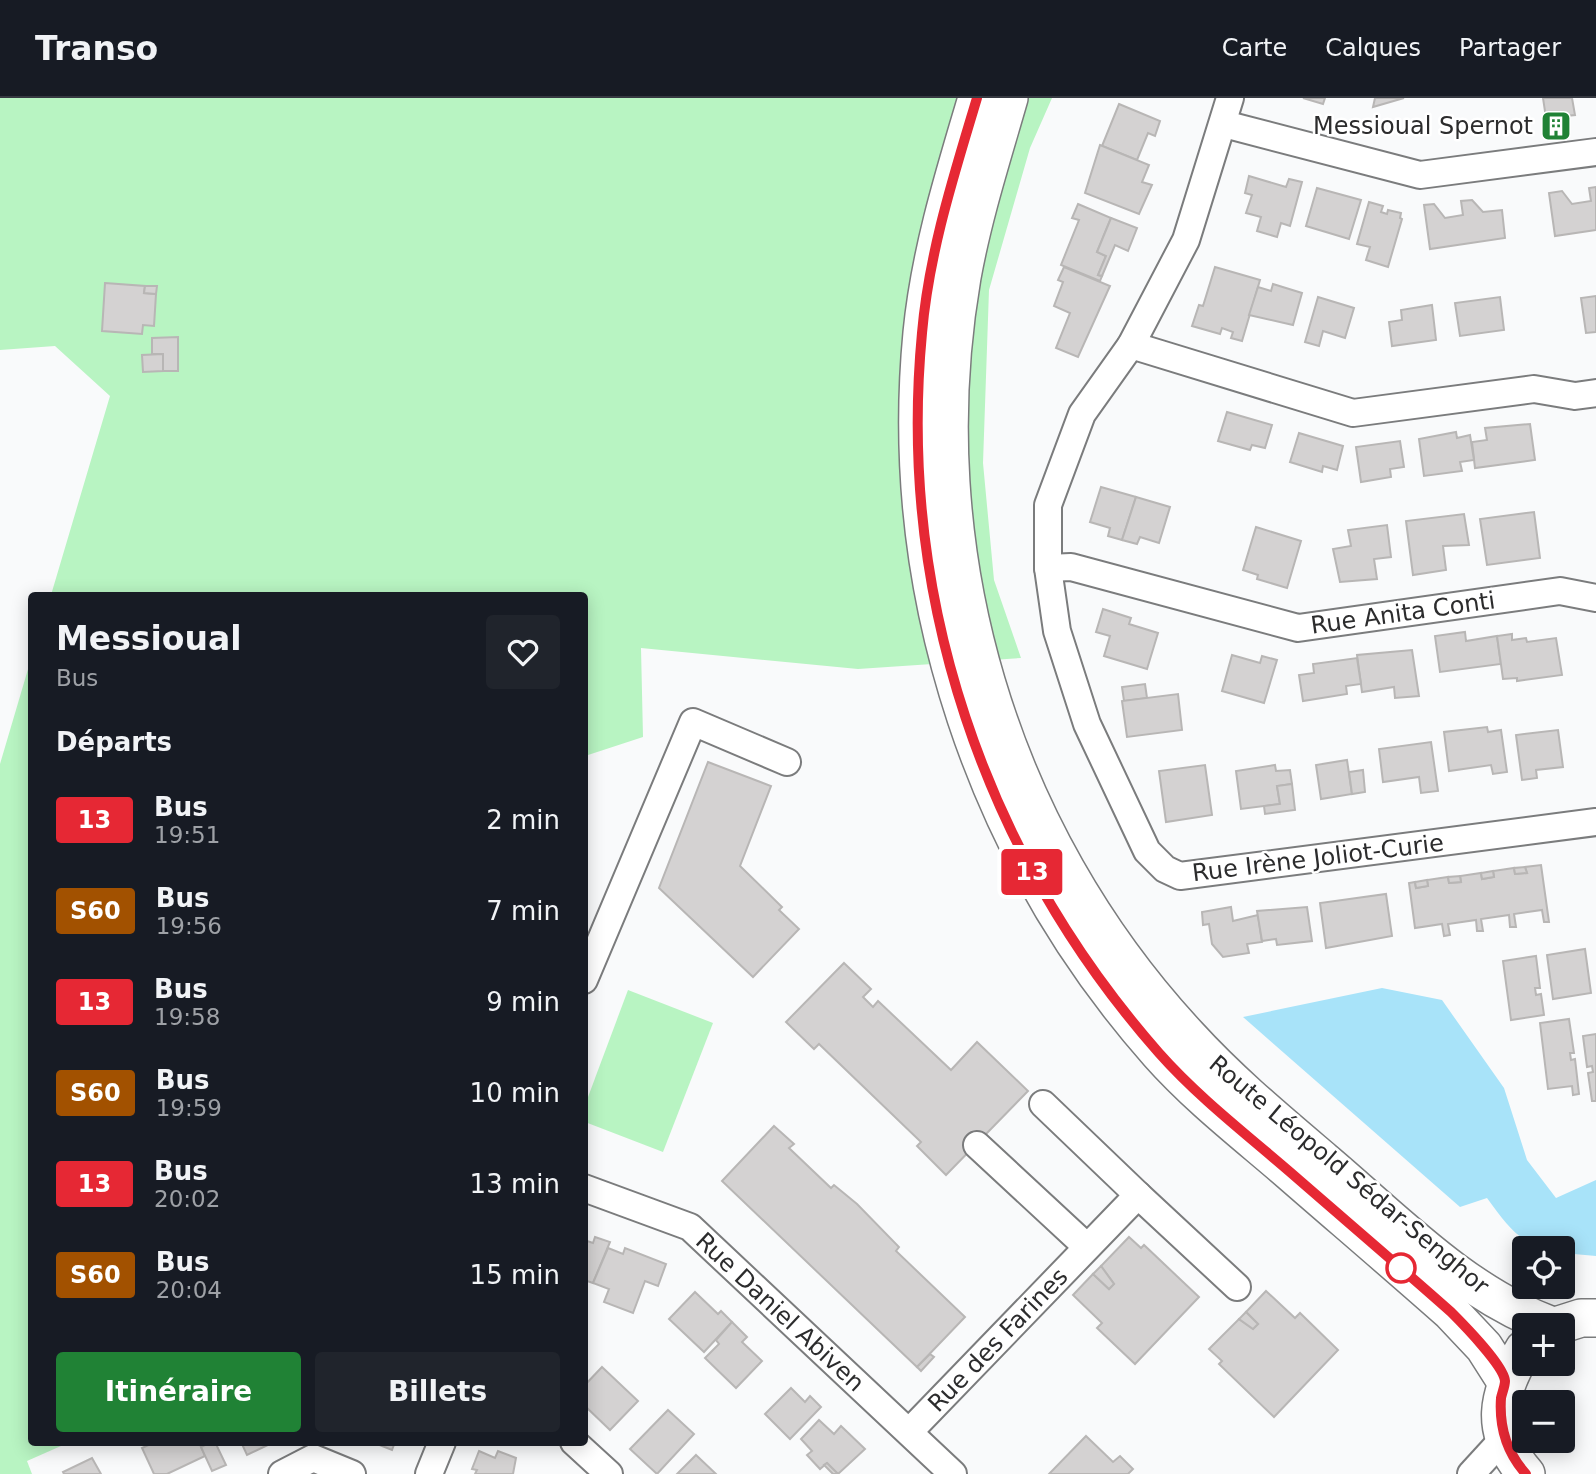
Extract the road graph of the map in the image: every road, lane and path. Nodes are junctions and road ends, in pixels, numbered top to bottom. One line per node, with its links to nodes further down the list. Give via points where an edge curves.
1 (977, 98): 22 (main road, Route Léopold Sédar-Senghor, via 930,278 922,332 918,473 940,637 994,797 1078,948 1161,1056 1229,1121 1451,1312 1484,1347)
2 (1009, 98): 18 (main road, Route Léopold Sédar-Senghor, via 962,278 949,407 958,562 993,711 1056,851 1105,933 1188,1037 1252,1099 1473,1285)
3 (1227, 111): 4 (street, via 1420,175); 5 (street, Rue Irène Joliot-Curie, via 1186,240)
4 (1596, 152)
5 (1130, 345): 6 (street, via 1353,413 1534,389 1575,396); 7 (street, Rue Irène Joliot-Curie, via 1082,414 1048,505)
6 (1596, 393)
7 (1048, 568): 8 (street, Rue Anita Conti, via 1071,567 1298,628 1560,590); 10 (street, Rue Irène Joliot-Curie, via 1057,631 1087,724 1147,851 1180,876)
8 (1596, 598)
9 (787, 762): 11 (street, via 693,722)
10 (1596, 822)
11 (588, 971)
12 (1043, 1104): 15 (street)
13 (977, 1145): 16 (street, Rue des Farines)
14 (588, 1189): 23 (street, Rue Daniel Abiven, via 690,1227)
15 (1138, 1195): 16 (street, Rue des Farines); 17 (street)
16 (1087, 1248): 23 (street, Rue des Farines)
17 (1237, 1287)
18 (1518, 1313)
19 (1596, 1318): 20 (main road)
20 (1575, 1320)
21 (1512, 1369): 22 (main road)
22 (1505, 1380): 24 (main road)
23 (909, 1432): 31 (street, Rue Daniel Abiven)
24 (1504, 1438): 32 (street); 33 (main road)
25 (440, 1446): 29 (street)
26 (578, 1446): 30 (street)
27 (282, 1474): 28 (street, via 313,1458)
28 (352, 1474)
29 (429, 1474)
30 (609, 1474)
31 (953, 1474)
32 (1471, 1474)
33 (1526, 1474)

